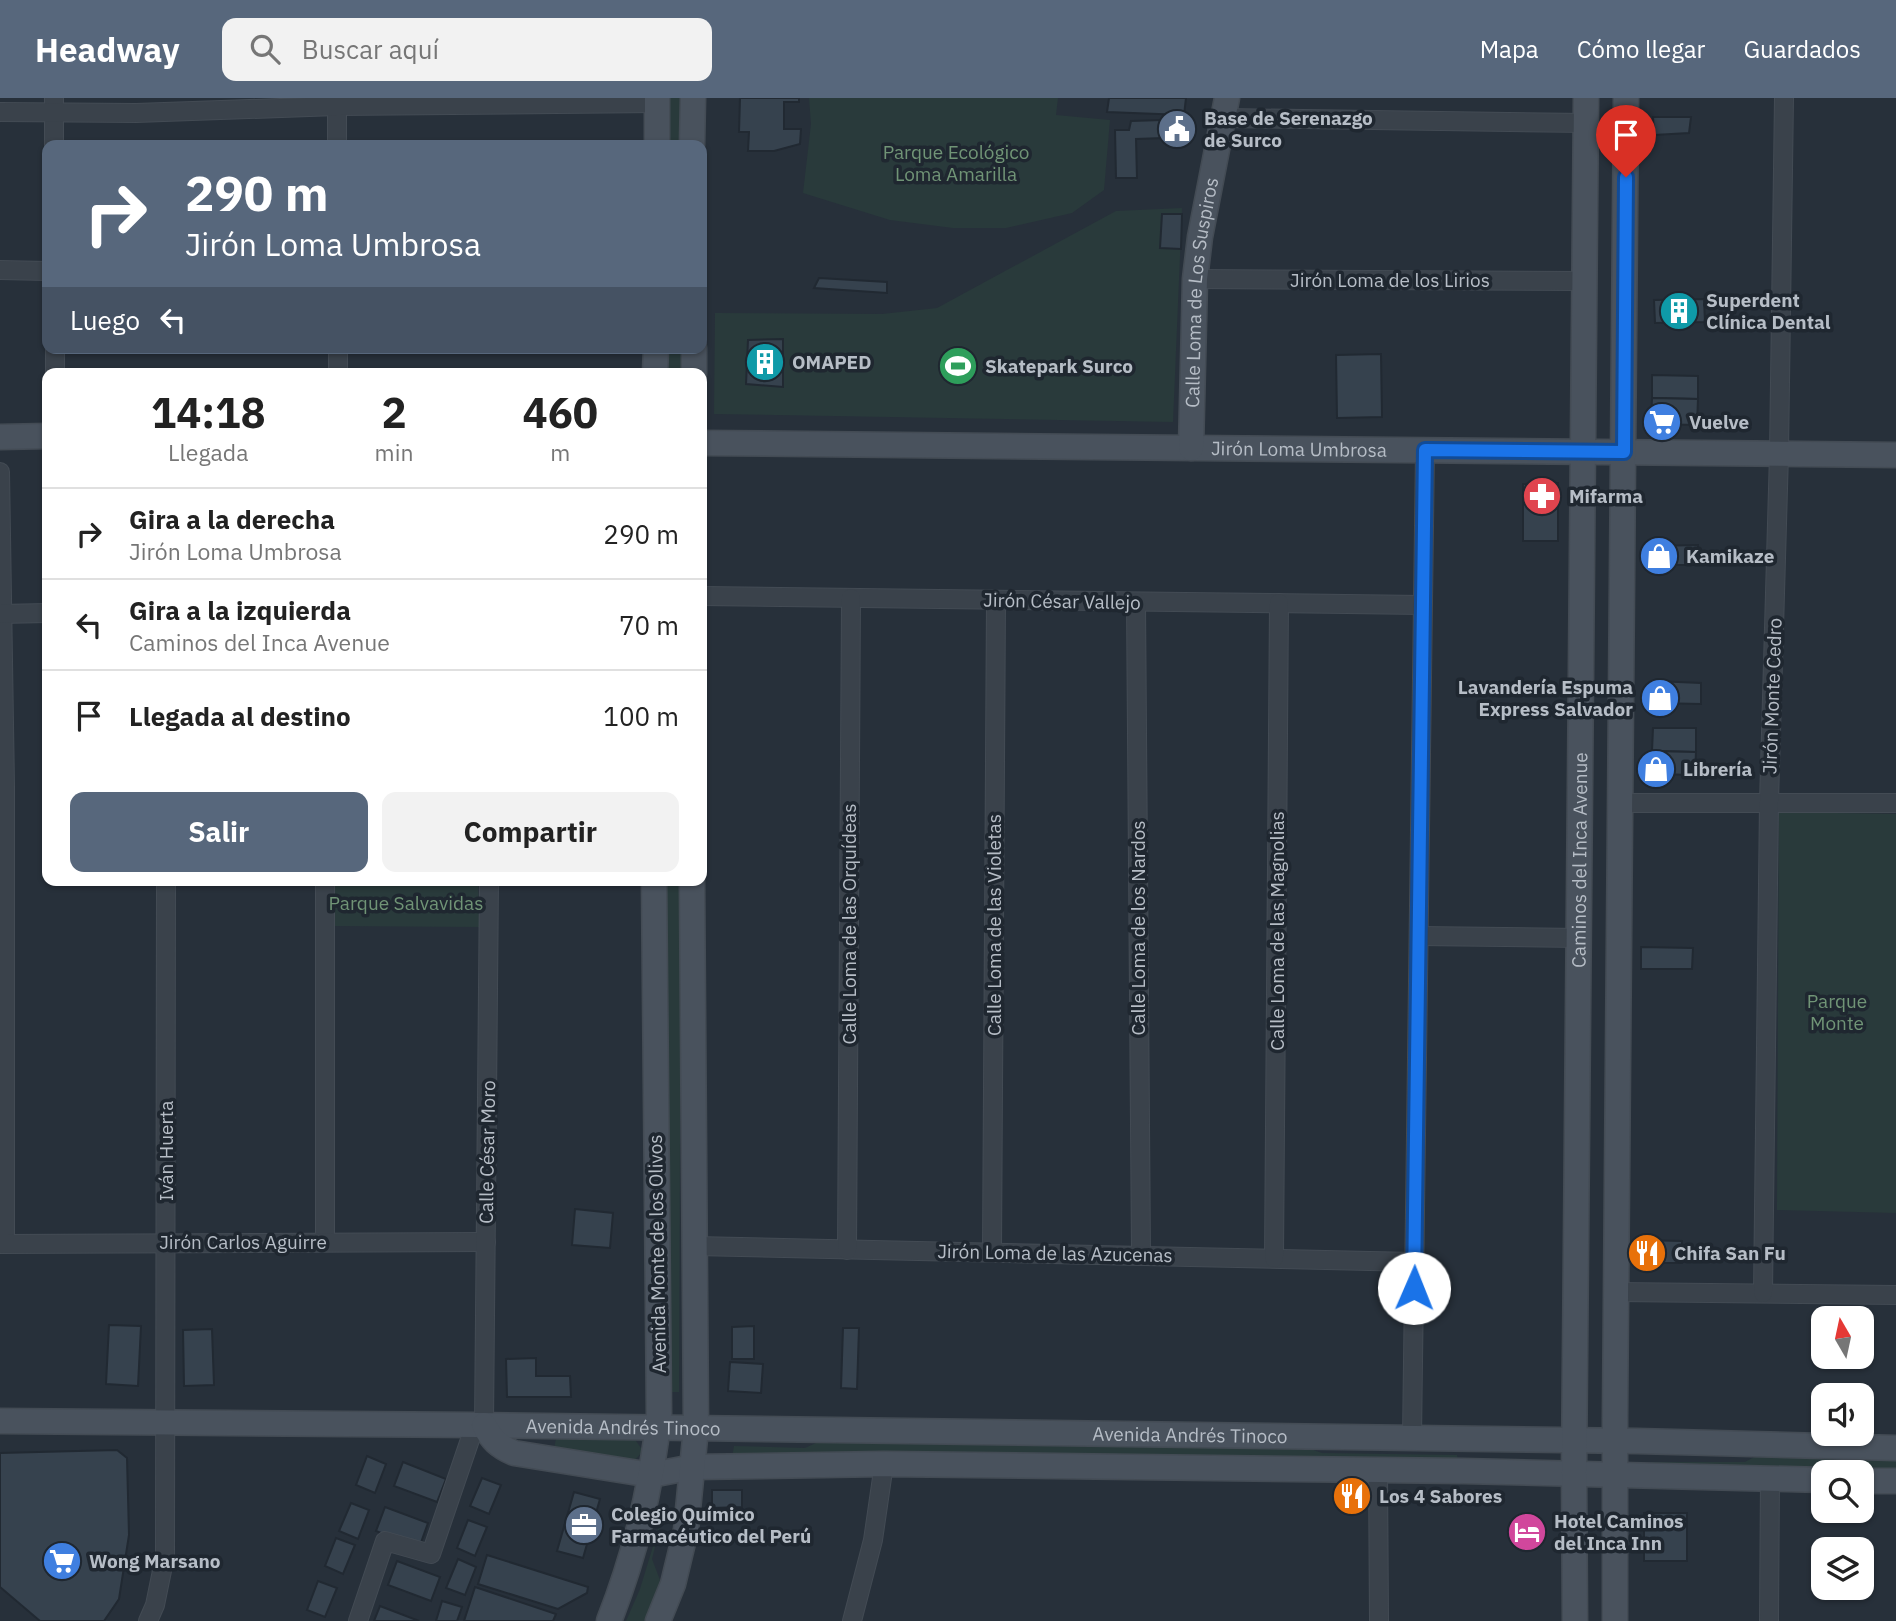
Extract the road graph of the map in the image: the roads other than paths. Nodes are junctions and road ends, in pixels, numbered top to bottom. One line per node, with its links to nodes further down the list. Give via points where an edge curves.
1 (692, 98): 15 (street)
2 (1587, 98): 11 (street, Caminos del Inca Avenue)
3 (1626, 98): 26 (street, Caminos del Inca Avenue)
4 (1784, 98): 27 (street, Jirón Monte Cedro)
5 (657, 100): 6 (street); 14 (street)
6 (494, 101): 7 (street)
7 (337, 102): 8 (street); 13 (street)
8 (53, 106): 10 (street); 12 (street)
9 (1226, 108): 11 (street); 18 (street, Calle Loma de Los Suspiros)
10 (0, 113)
11 (1586, 123): 19 (street, Caminos del Inca Avenue)
12 (54, 140)
13 (337, 140)
14 (657, 140)
15 (692, 140)
16 (0, 270): 17 (street)
17 (42, 271)
18 (1195, 279): 19 (street, Jirón Loma de los Lirios); 23 (street, Calle Loma de Los Suspiros)
19 (1585, 281): 25 (street, Caminos del Inca Avenue)
20 (0, 436): 21 (street)
21 (42, 436)
22 (707, 443): 23 (street, Jirón Loma Umbrosa)
23 (1191, 448): 24 (street, Jirón Loma Umbrosa)
24 (1425, 450): 25 (street, Jirón Loma Umbrosa); 35 (street)
25 (1583, 451): 26 (street, Jirón Loma Umbrosa); 48 (street, Caminos del Inca Avenue)
26 (1624, 452): 27 (street, Jirón Loma Umbrosa); 40 (street, Caminos del Inca Avenue)
27 (1779, 454): 28 (street, Jirón Loma Umbrosa); 39 (street, Jirón Monte Cedro)
28 (1896, 455)
29 (0, 472): 37 (street)
30 (707, 596): 31 (street, Jirón César Vallejo)
31 (851, 598): 32 (street, Jirón César Vallejo); 54 (street, Calle Loma de las Orquídeas)
32 (996, 600): 33 (street, Jirón César Vallejo); 55 (street, Calle Loma de las Violetas)
33 (1136, 601): 34 (street, Jirón César Vallejo); 56 (street, Calle Loma de los Nardos)
34 (1279, 603): 35 (street, Jirón César Vallejo); 57 (street, Calle Loma de las Magnolias)
35 (1422, 605): 47 (street)
36 (42, 613): 37 (street)
37 (2, 614): 38 (street)
38 (3, 776): 52 (street)
39 (1769, 802): 40 (street); 41 (street); 60 (street, Jirón Monte Cedro)
40 (1621, 803): 59 (street, Caminos del Inca Avenue)
41 (1896, 803)
42 (166, 886): 49 (street, Iván Huerta)
43 (325, 886): 50 (street)
44 (489, 886): 51 (street, Calle César Moro)
45 (654, 886): 65 (street, Avenida Monte de los Olivos)
46 (692, 886): 53 (street, Avenida Monte de los Olivos)
47 (1419, 936): 48 (street); 58 (street)
48 (1579, 937): 68 (street, Caminos del Inca Avenue)
49 (166, 1242): 50 (street, Jirón Carlos Aguirre); 52 (street, Jirón Carlos Aguirre); 63 (street, Iván Huerta)
50 (326, 1242): 51 (street, Jirón Carlos Aguirre)
51 (486, 1242): 64 (street, Calle César Moro)
52 (2, 1244)
53 (695, 1246): 54 (street, Jirón Loma de las Azucenas); 66 (street, Avenida Monte de los Olivos)
54 (847, 1250): 55 (street, Jirón Loma de las Azucenas)
55 (992, 1251): 56 (street, Jirón Loma de las Azucenas)
56 (1140, 1255): 57 (street, Jirón Loma de las Azucenas)
57 (1274, 1258): 58 (street, Jirón Loma de las Azucenas)
58 (1415, 1262): 67 (street)
59 (1617, 1292): 60 (street); 69 (street, Caminos del Inca Avenue)
60 (1763, 1293): 61 (street)
61 (1896, 1295)
62 (0, 1421): 63 (street, Avenida Andrés Tinoco)
63 (164, 1422): 64 (street, Avenida Andrés Tinoco); 81 (street, Iván Huerta, via 165,1556)
64 (480, 1425): 65 (street, Avenida Andrés Tinoco); 76 (street, Avenida Andrés Tinoco, via 492,1440 514,1452); 82 (street, Calle César Moro, via 431,1554 385,1541)
65 (657, 1428): 66 (street, Avenida Andrés Tinoco); 76 (street, Avenida Monte de los Olivos)
66 (696, 1428): 67 (street, Avenida Andrés Tinoco); 72 (street, Avenida Monte de los Olivos)
67 (1412, 1438): 68 (street, Avenida Andrés Tinoco)
68 (1575, 1442): 69 (street, Avenida Andrés Tinoco); 74 (street, Caminos del Inca Avenue)
69 (1615, 1442): 70 (street, Avenida Andrés Tinoco); 75 (street, Caminos del Inca Avenue)
70 (1896, 1448)
71 (884, 1464): 72 (street, Avenida Andrés Tinoco); 73 (street, Avenida Andrés Tinoco); 85 (street, via 873,1540)
72 (693, 1467): 76 (street, Avenida Andrés Tinoco); 84 (street, Avenida Monte de los Olivos, via 686,1530)
73 (1378, 1471): 74 (street, Avenida Andrés Tinoco); 86 (street)
74 (1574, 1473): 75 (street, Avenida Andrés Tinoco); 87 (street, Caminos del Inca Avenue)
75 (1615, 1474): 77 (street, Avenida Andrés Tinoco); 88 (street, Caminos del Inca Avenue)
76 (651, 1475): 83 (street, Avenida Monte de los Olivos, via 628,1573)
77 (1770, 1479): 78 (street, Avenida Andrés Tinoco); 89 (street)
78 (1811, 1480)
79 (1874, 1480): 80 (street)
80 (1896, 1481)
81 (148, 1621)
82 (358, 1621)
83 (609, 1621)
84 (658, 1621)
85 (852, 1621)
86 (1379, 1621)
87 (1575, 1621)
88 (1615, 1621)
89 (1769, 1621)

